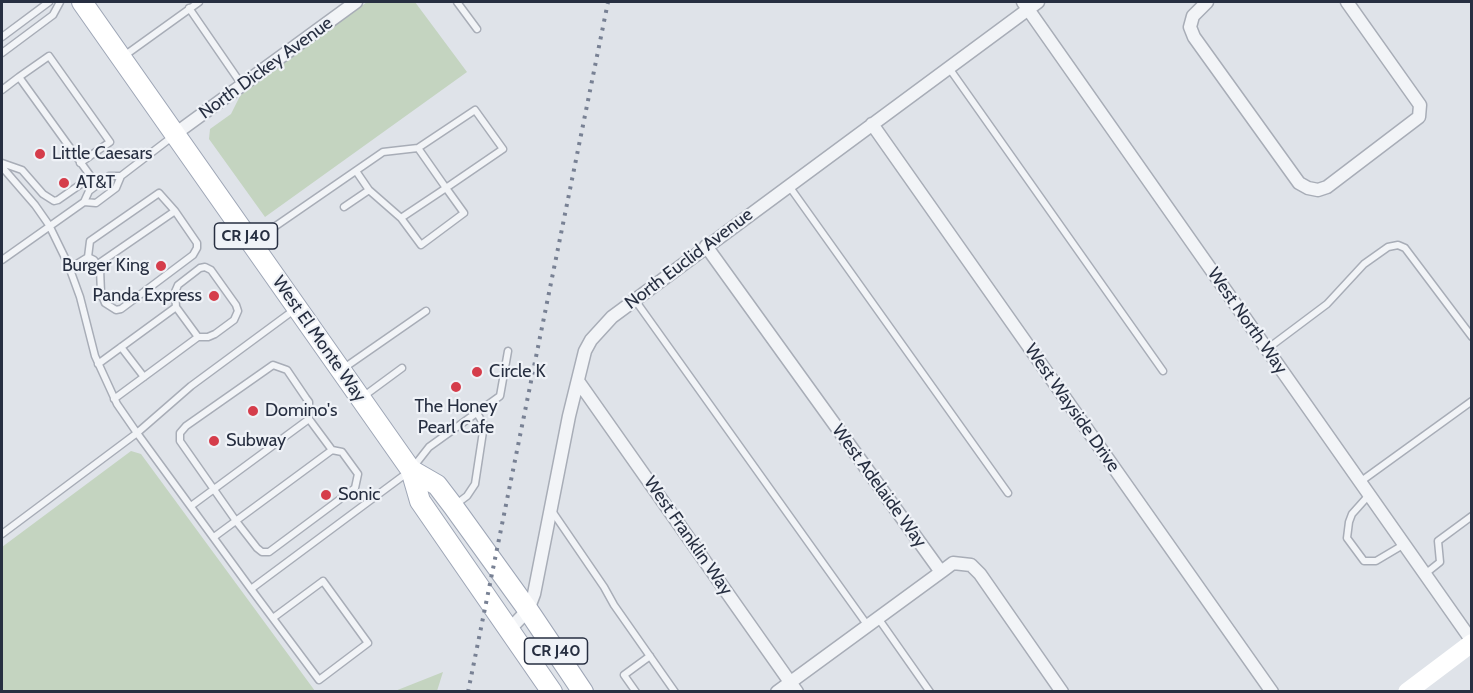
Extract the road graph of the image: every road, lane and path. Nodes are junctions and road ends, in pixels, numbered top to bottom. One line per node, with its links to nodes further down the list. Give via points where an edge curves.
1 (49, 2): 12 (lane)
2 (60, 2): 13 (lane, via 53,15)
3 (82, 2): 14 (main road, West El Monte Way / CR J40)
4 (199, 2): 10 (lane)
5 (356, 2): 17 (street, North Dickey Avenue)
6 (457, 2): 11 (lane)
7 (1208, 2): 8 (street, via 1193,16 1190,27 1194,38 1299,183 1318,190 1419,117 1420,105)
8 (1347, 2)
9 (1030, 4): 15 (street, North Euclid Avenue); 49 (street, West North Way)
10 (189, 8): 14 (lane); 17 (lane)
11 (477, 29)
12 (2, 37)
13 (2, 53)
14 (121, 58): 20 (main road, West El Monte Way / CR J40)
15 (948, 68): 19 (street, North Euclid Avenue); 54 (lane)
16 (19, 77): 18 (lane); 22 (lane); 22 (lane, via 49,56 110,142)
17 (242, 85): 20 (street, North Dickey Avenue)
18 (2, 90)
19 (872, 124): 28 (street, North Euclid Avenue); 95 (street, West Wayside Drive)
20 (175, 134): 25 (lane); 36 (main road, West El Monte Way / CR J40)
21 (418, 148): 24 (lane, via 383,152); 29 (lane); 29 (lane, via 475,110 502,149)
22 (80, 163): 26 (lane)
23 (2, 165): 26 (lane, via 22,170 54,201); 35 (lane)
24 (356, 171): 30 (lane); 36 (lane)
25 (121, 176): 27 (lane, via 109,176); 31 (lane, via 116,188 96,203)
26 (91, 177): 27 (lane)
27 (97, 185): 31 (lane)
28 (788, 185): 37 (street, North Euclid Avenue); 67 (lane)
29 (446, 188): 34 (lane); 34 (lane, via 464,213 421,244)
30 (369, 190): 32 (lane); 34 (lane)
31 (84, 202): 35 (lane)
32 (344, 207)
33 (175, 211): 38 (lane, via 162,195 156,194 90,241); 40 (lane); 40 (lane, via 195,238 196,252 121,309 113,309 102,298)
34 (401, 218)
35 (49, 225): 39 (lane); 41 (lane)
36 (251, 243): 44 (main road, West El Monte Way / CR J40)
37 (706, 246): 42 (street, North Euclid Avenue); 77 (street, West Adelaide Way)
38 (88, 257): 40 (lane); 41 (lane)
39 (2, 260)
40 (98, 264)
41 (70, 268): 51 (lane)
42 (635, 300): 56 (street, North Euclid Avenue, via 591,340); 82 (lane)
43 (176, 307): 46 (lane); 46 (lane, via 178,285 200,268 211,270 238,311 234,320 215,334); 48 (lane)
44 (297, 308): 53 (main road, West El Monte Way / CR J40); 62 (lane, via 190,386)
45 (426, 311): 53 (lane)
46 (198, 337): 55 (lane)
47 (1472, 337): 49 (lane, via 1405,248 1398,245 1388,247 1364,264 1327,304)
48 (121, 347): 51 (lane); 55 (lane)
49 (1266, 349): 65 (street, West North Way)
50 (508, 351): 60 (lane, via 500,396)
51 (98, 364): 58 (lane)
52 (402, 368): 57 (lane)
53 (341, 370): 57 (main road, West El Monte Way / CR J40)
54 (1163, 371)
55 (144, 377): 58 (lane)
56 (578, 381): 71 (street, North Euclid Avenue); 86 (street, West Franklin Way)
57 (360, 398): 64 (main road, West El Monte Way / CR J40)
58 (114, 399): 62 (lane)
59 (1472, 401): 65 (lane)
60 (477, 413): 64 (lane, via 429,447); 70 (lane, via 484,425 475,484)
61 (309, 419): 63 (lane); 66 (lane); 66 (lane, via 306,398 287,370 273,365 186,426 180,433 181,444)
62 (137, 433): 69 (lane); 74 (lane)
63 (332, 450): 73 (lane); 73 (lane, via 342,452 358,474 355,488 269,552 259,551)
64 (411, 470): 70 (main road, West El Monte Way / CR J40, via 437,485); 79 (lane); 83 (main road, West El Monte Way / CR J40, via 420,501)
65 (1360, 483): 68 (street, West North Way)
66 (213, 490): 69 (lane); 73 (lane)
67 (1008, 493)
68 (1369, 495): 76 (street, West North Way); 76 (lane, via 1352,514 1347,538 1364,561 1376,561)
69 (191, 506): 75 (lane)
70 (453, 506): 80 (main road, West El Monte Way / CR J40)
71 (551, 510): 80 (street, North Euclid Avenue); 85 (lane)
72 (1472, 516): 78 (lane, via 1438,541 1440,562)
73 (236, 521): 75 (lane)
74 (2, 534)
75 (213, 537): 79 (lane)
76 (1403, 545): 78 (street, West North Way)
77 (941, 572): 82 (street); 94 (street, via 953,563 971,564)
78 (1425, 574): 84 (street, West North Way)
79 (251, 589): 81 (lane)
80 (528, 610): 83 (street, North Euclid Avenue); 89 (main road, West El Monte Way / CR J40)
81 (273, 618): 81 (lane, via 319,680 368,643 323,582)
82 (873, 622): 86 (street); 93 (lane)
83 (509, 630): 88 (main road, West El Monte Way / CR J40)
84 (1472, 642): 96 (main road)
85 (650, 656): 87 (lane, via 624,675); 91 (lane)
86 (794, 687): 92 (street)
87 (634, 689): 90 (lane)
88 (552, 692)
89 (583, 692)
90 (626, 692)
91 (675, 692)
92 (777, 692)
93 (930, 692)
94 (1062, 692)
95 (1272, 692)
96 (1407, 692)

